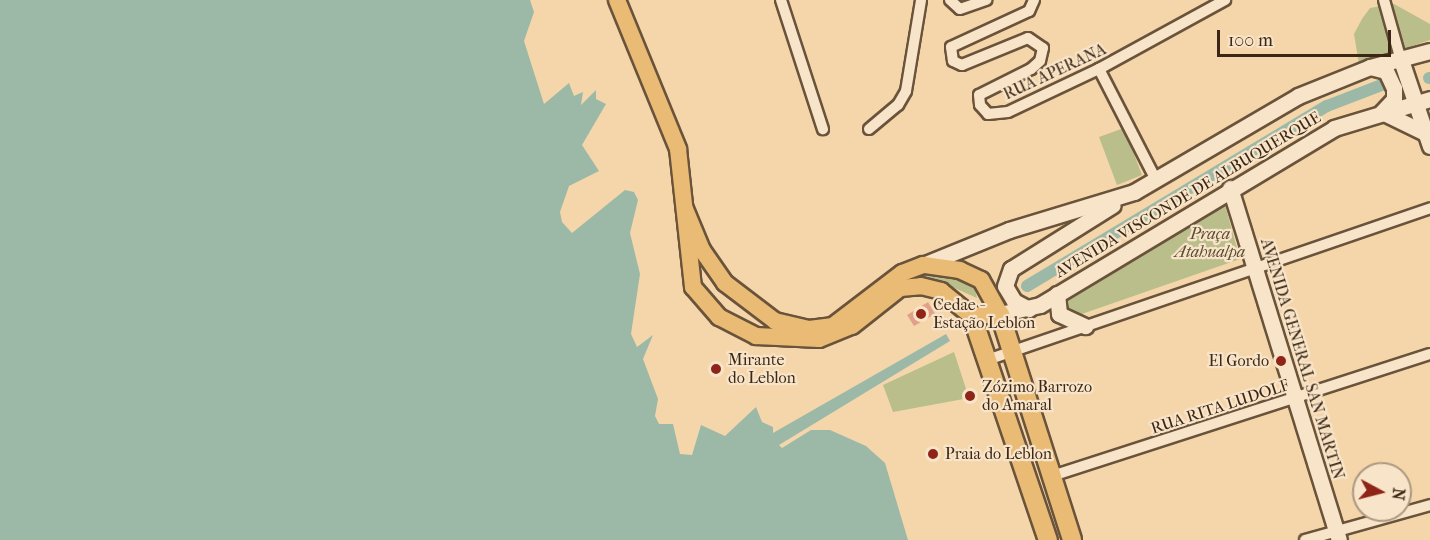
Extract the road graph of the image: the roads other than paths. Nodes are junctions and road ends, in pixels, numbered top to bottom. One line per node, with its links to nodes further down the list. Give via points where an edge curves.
1 (616, 0): 23 (main road, via 678,148)
2 (781, 0): 16 (street)
3 (921, 0): 17 (street, via 906,91 898,105)
4 (950, 0): 5 (street, via 960,9)
5 (986, 0)
6 (1034, 0): 12 (street, RUA APERANA, via 1029,11 951,47 953,61 962,65 1028,38 1043,48 1040,61 1031,69 979,95 982,110 1008,112)
7 (1225, 0): 12 (street, RUA APERANA)
8 (1384, 0): 10 (street)
9 (1430, 51): 10 (main road, AVENIDA VISCONDE DE ALBUQUERQUE)
10 (1400, 57): 11 (main road, AVENIDA VISCONDE DE ALBUQUERQUE); 14 (main road)
11 (1370, 66): 15 (main road, via 1386,70 1394,88 1394,99); 19 (main road, AVENIDA VISCONDE DE ALBUQUERQUE, via 1298,96)
12 (1099, 69): 19 (street)
13 (1430, 99): 14 (main road, AVENIDA VISCONDE DE ALBUQUERQUE)
14 (1414, 102): 15 (main road, AVENIDA VISCONDE DE ALBUQUERQUE); 18 (main road)
15 (1382, 112): 18 (main road); 20 (main road, AVENIDA VISCONDE DE ALBUQUERQUE, via 1334,128)
16 (823, 129)
17 (869, 129)
18 (1428, 140)
19 (1156, 180): 21 (main road, AVENIDA VISCONDE DE ALBUQUERQUE)
20 (1230, 188): 25 (main road, AVENIDA GENERAL SAN MARTIN); 27 (main road, AVENIDA VISCONDE DE ALBUQUERQUE)
21 (1134, 192): 24 (main road, AVENIDA VISCONDE DE ALBUQUERQUE, via 1009,230); 29 (main road, via 1011,269 1005,286 1014,301)
22 (1430, 208): 25 (street)
23 (685, 209): 26 (main road, via 702,250); 28 (main road, via 688,270)
24 (923, 266): 26 (main road, via 889,282 846,320 820,330 775,321); 30 (main road, via 960,270 988,288)
25 (1254, 268): 32 (street); 36 (main road, AVENIDA GENERAL SAN MARTIN)
26 (725, 283): 28 (main road, via 707,284)
27 (1058, 294): 29 (main road, AVENIDA VISCONDE DE ALBUQUERQUE); 32 (main road, via 1059,314)
28 (701, 301): 31 (main road, via 739,329 779,339 838,334 888,295 910,287 941,291)
29 (1029, 309): 30 (main road, AVENIDA VISCONDE DE ALBUQUERQUE)
30 (1000, 314): 31 (main road); 33 (highway)
31 (972, 316): 35 (highway)
32 (1085, 326): 33 (street)
33 (1011, 350): 35 (street); 37 (highway)
34 (1430, 354): 36 (street, RUA RITA LUDOLF)
35 (990, 359): 40 (highway)
36 (1296, 399): 37 (street, RUA RITA LUDOLF); 39 (main road, AVENIDA GENERAL SAN MARTIN)
37 (1052, 476): 41 (highway)
38 (1430, 505): 39 (street)
39 (1338, 536): 42 (street)
40 (1048, 540)
41 (1072, 540)
42 (1305, 540)

